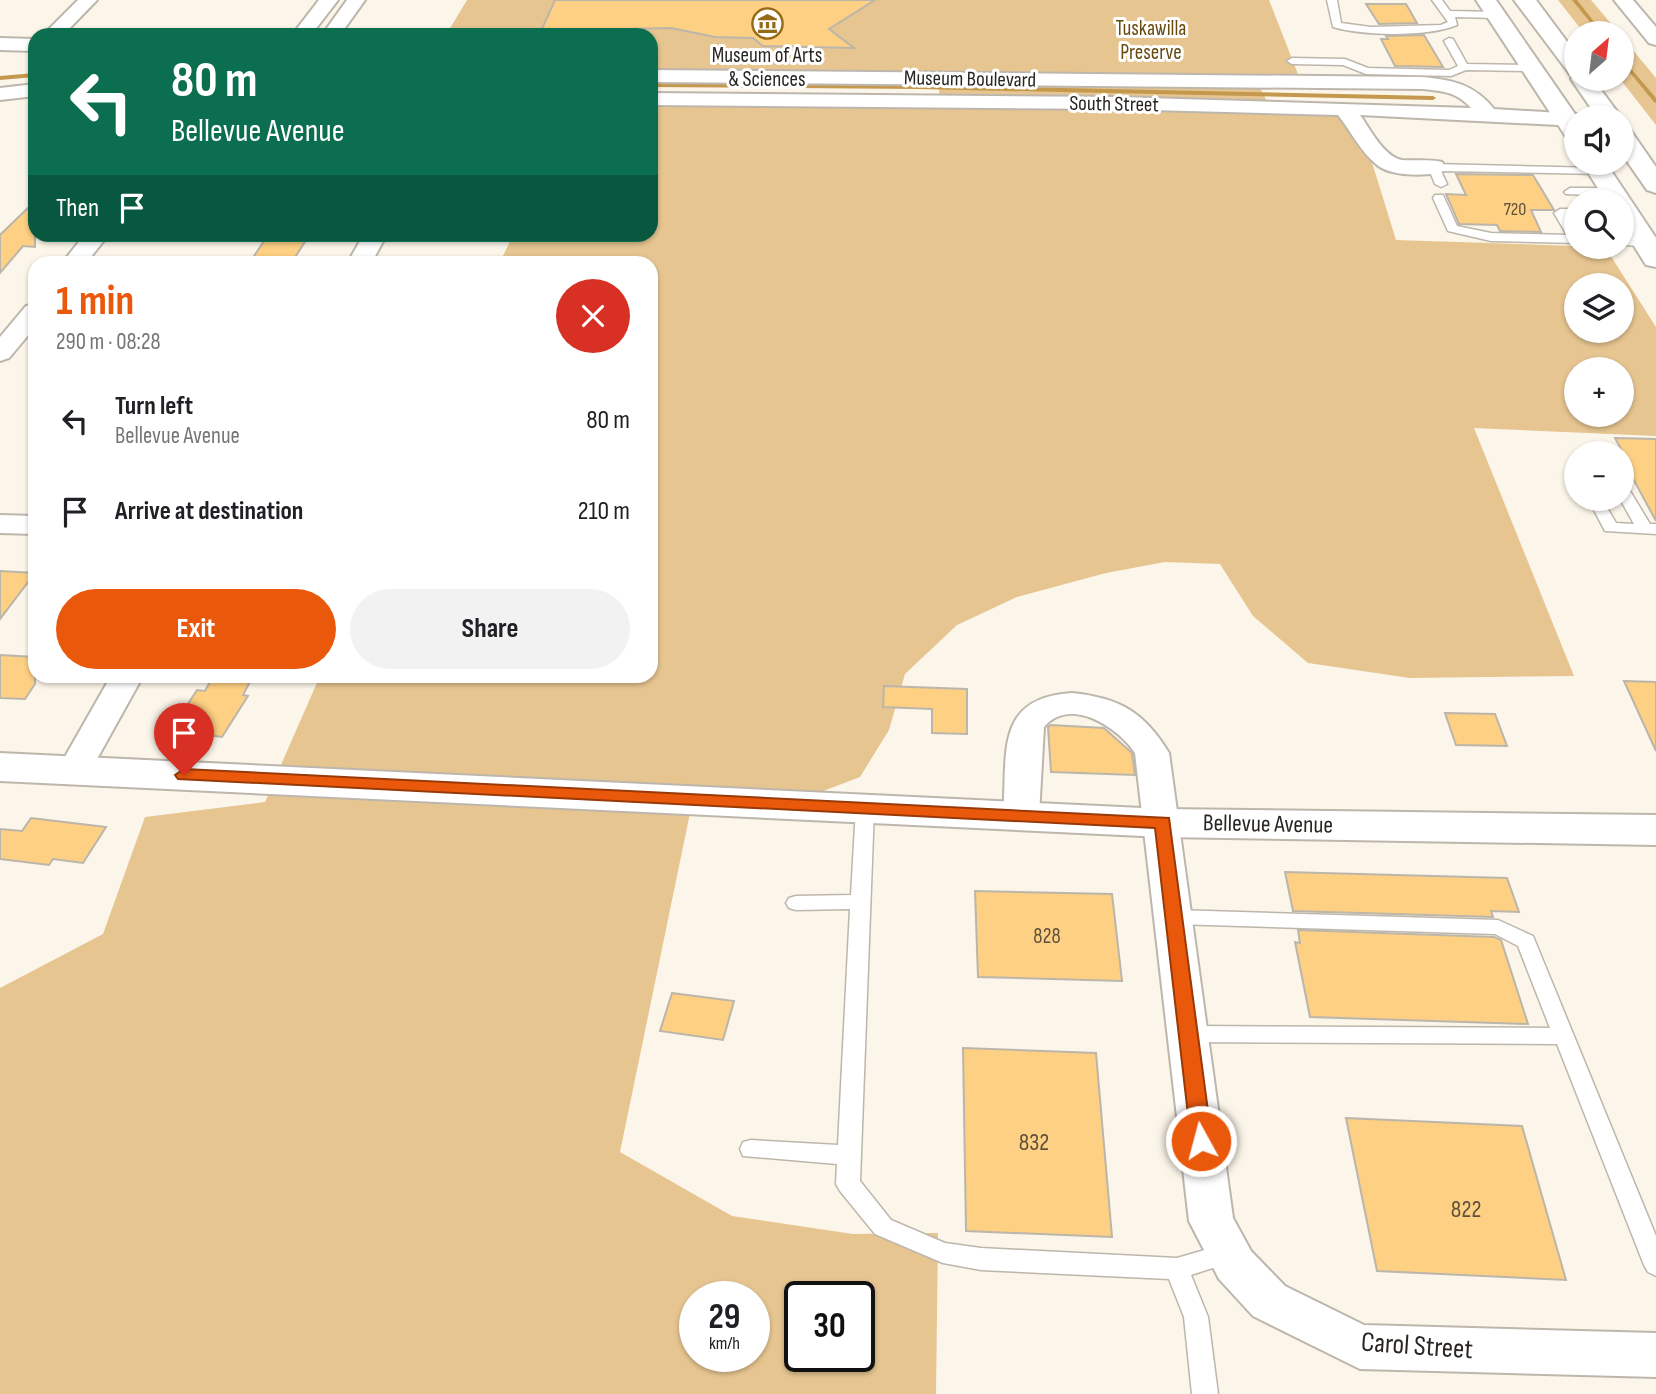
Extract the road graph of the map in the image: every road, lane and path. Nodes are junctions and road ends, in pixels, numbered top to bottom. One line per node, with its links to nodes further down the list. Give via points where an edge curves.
1 (88, 0): 10 (street)
2 (329, 0): 11 (street)
3 (356, 0): 12 (street)
4 (1332, 0): 9 (lane, via 1336,25 1442,28 1454,23)
5 (1437, 0): 9 (lane)
6 (1525, 0): 17 (street)
7 (1623, 0): 13 (street)
8 (1492, 7): 9 (lane); 20 (street)
9 (1450, 17)
10 (59, 28)
11 (307, 28)
12 (336, 28)
13 (1656, 39)
14 (1449, 41): 19 (lane)
15 (0, 44): 16 (street)
16 (28, 45)
17 (1564, 53)
18 (1292, 61): 22 (lane, via 1345,62 1366,71)
19 (1464, 67): 20 (lane); 22 (lane)
20 (1533, 68): 27 (street)
21 (658, 76): 22 (street, Museum Boulevard)
22 (1419, 78): 28 (street, Museum Boulevard, via 1474,96)
23 (28, 91): 24 (street)
24 (1, 93)
25 (658, 99): 26 (street, South Street)
26 (1345, 110): 28 (street, South Street); 32 (street, via 1384,161)
27 (1564, 112)
28 (1487, 114): 29 (street, South Street)
29 (1564, 124)
30 (1634, 153): 33 (street)
31 (1564, 169): 32 (lane)
32 (1437, 176)
33 (1656, 185)
34 (1439, 198): 35 (lane, via 1452,228 1491,237)
35 (1564, 239)
36 (91, 242): 37 (street)
37 (80, 256)
38 (28, 319): 39 (street)
39 (0, 353)
40 (1634, 506): 44 (lane)
41 (1602, 511): 44 (lane, via 1611,528)
42 (0, 524): 43 (street)
43 (28, 525)
44 (1651, 529)
45 (123, 683): 47 (street)
46 (0, 767): 47 (street, Bellevue Avenue)
47 (75, 769): 48 (street, Bellevue Avenue)
48 (865, 808): 49 (street, Bellevue Avenue); 52 (lane)
49 (1021, 815): 50 (street, Bellevue Avenue); 50 (street, Carol Street, via 1027,726 1032,715 1052,705 1082,705 1124,720 1140,734 1152,753)
50 (1163, 823): 51 (street, Bellevue Avenue); 54 (street, Carol Street)
51 (1656, 830)
52 (860, 902): 53 (lane); 58 (lane)
53 (796, 903)
54 (1175, 917): 55 (street, Carol Street); 56 (lane, via 1498,926 1526,941)
55 (1188, 1034): 56 (lane); 59 (street, Carol Street, via 1211,1221)
56 (1564, 1037): 60 (lane)
57 (751, 1149): 58 (lane)
58 (848, 1155): 61 (lane, via 848,1184 883,1227 943,1253)
59 (1229, 1253): 61 (lane); 62 (street, Carol Street, via 1269,1301 1360,1347)
60 (1656, 1265)
61 (1177, 1269): 63 (lane, via 1196,1317)
62 (1656, 1355)
63 (1205, 1394)

